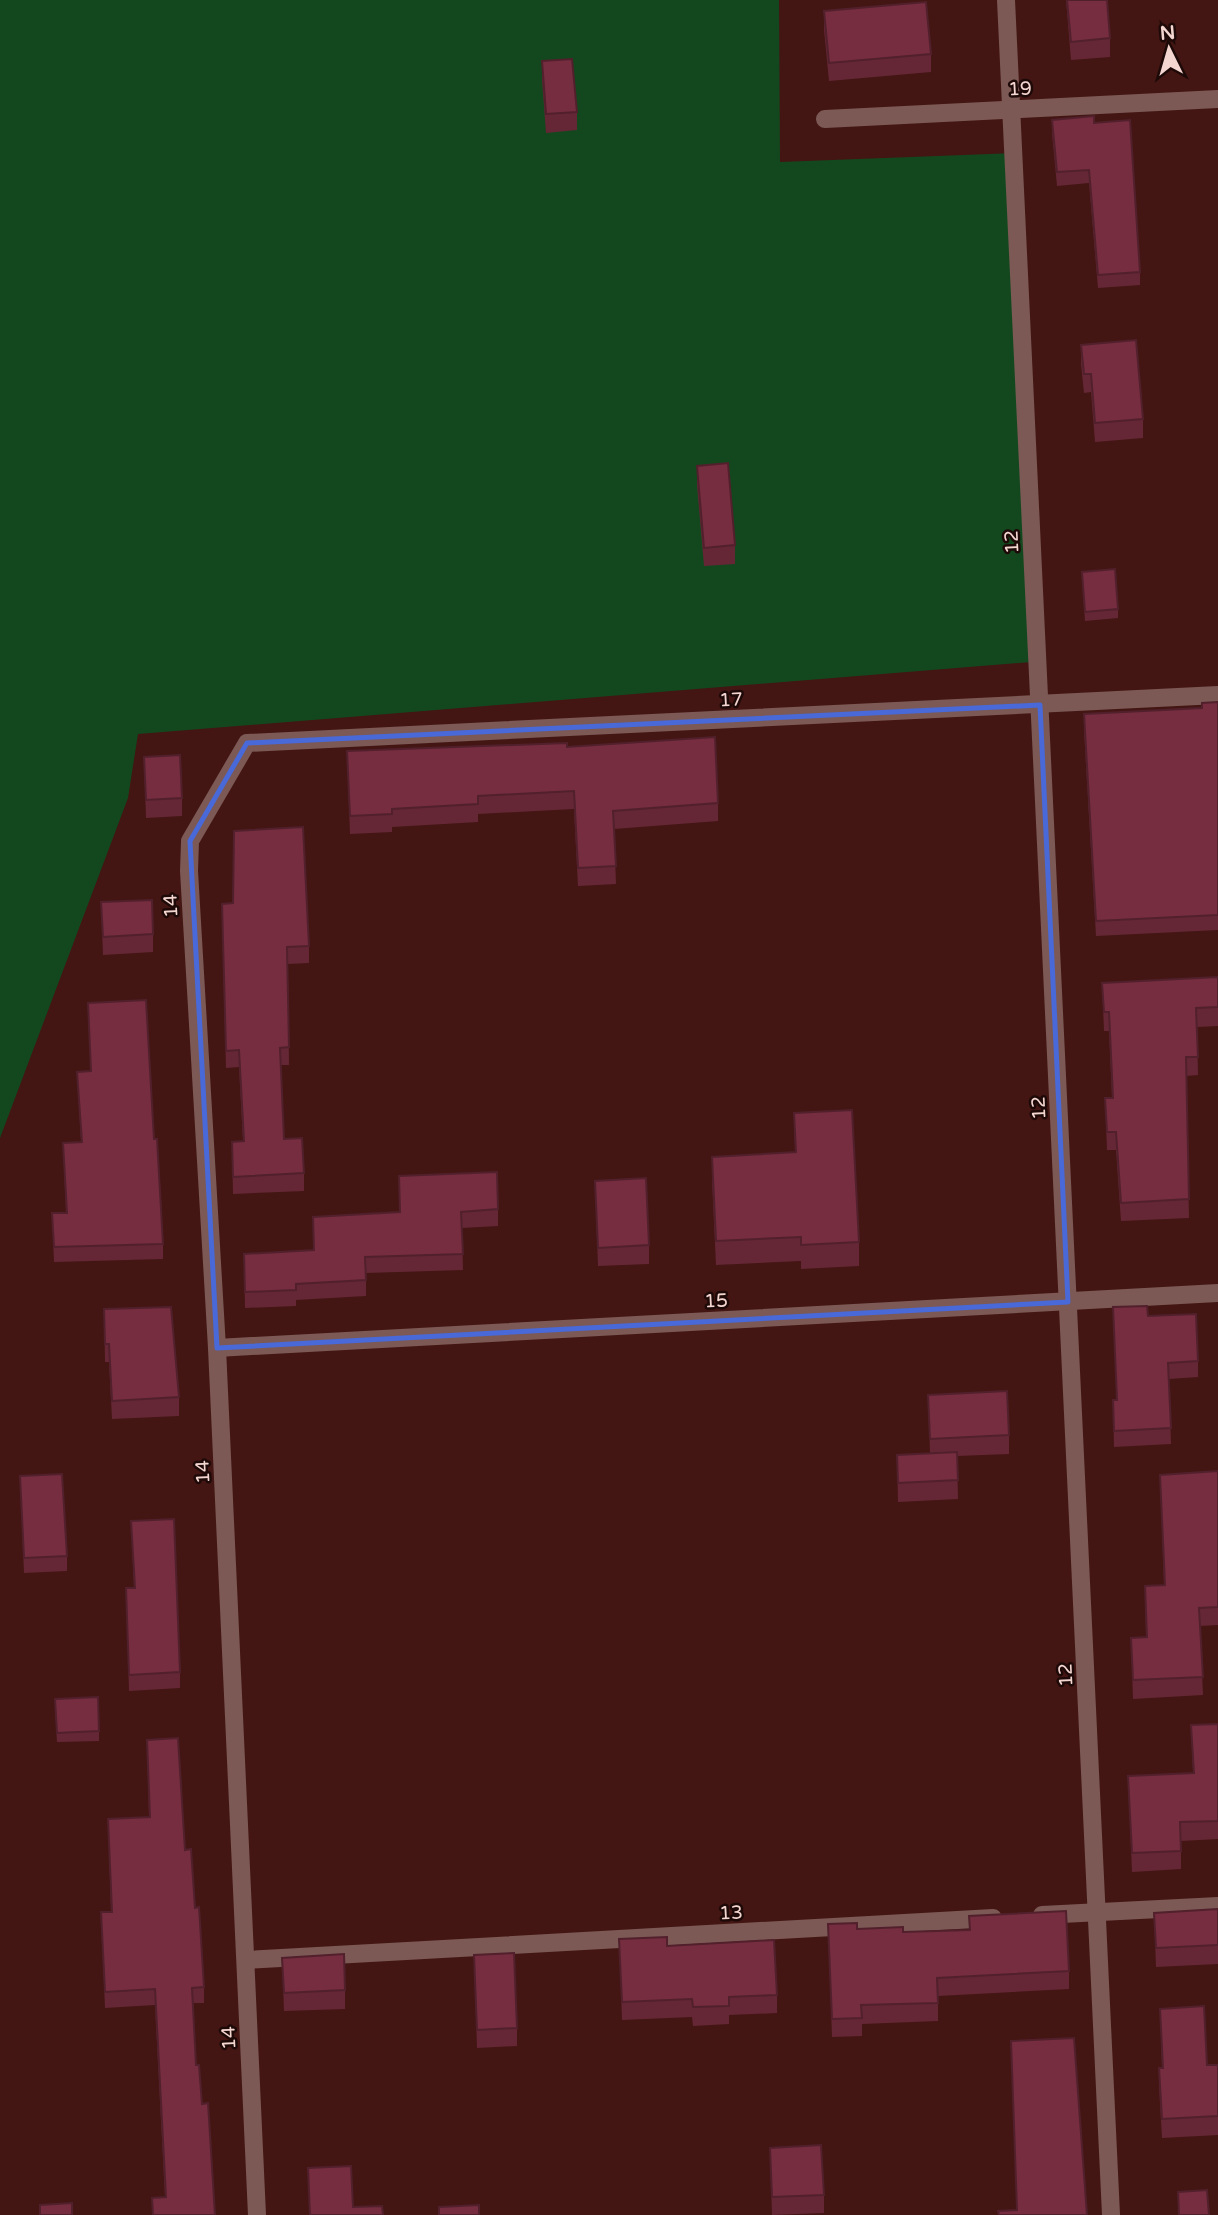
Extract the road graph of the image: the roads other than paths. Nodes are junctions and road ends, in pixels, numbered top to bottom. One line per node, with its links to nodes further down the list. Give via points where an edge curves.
1 (1006, 0): 3 (street, 12)
2 (1218, 99): 3 (street, 19)
3 (1011, 110): 4 (street, 19); 6 (street, 12)
4 (825, 119)
5 (1218, 695): 6 (street, 17)
6 (1040, 705): 7 (street, 17); 9 (street, 12)
7 (247, 743): 10 (street, 14, via 190,841)
8 (1218, 1293): 9 (street, 15)
9 (1068, 1302): 10 (street, 15); 12 (street, 12)
10 (217, 1348): 13 (street, 14)
11 (1218, 1906): 12 (street, 13)
12 (1097, 1912): 13 (street, 13); 15 (street, 12)
13 (246, 1960): 14 (street, 14)
14 (257, 2215)
15 (1111, 2215)

